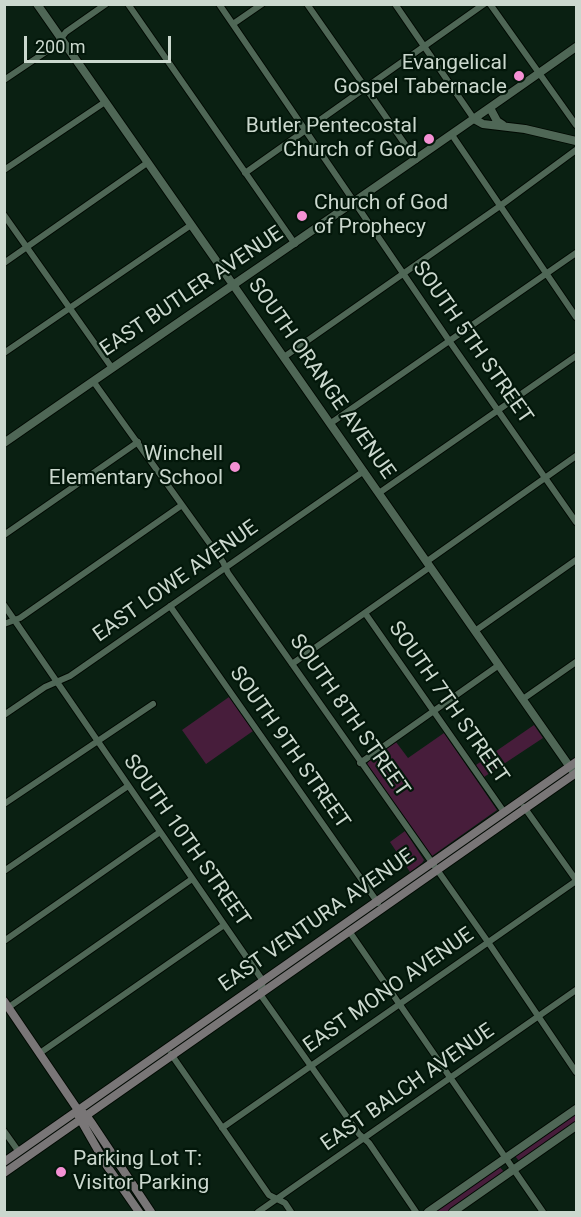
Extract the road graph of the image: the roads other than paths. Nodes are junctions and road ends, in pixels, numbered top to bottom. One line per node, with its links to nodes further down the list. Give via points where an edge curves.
1 (37, 4): 11 (street, SOUTH ORANGE AVENUE)
2 (106, 4): 11 (street)
3 (128, 4): 29 (street)
4 (219, 4): 10 (street, SOUTH 5TH STREET)
5 (262, 4): 10 (street)
6 (307, 4): 16 (street)
7 (395, 4): 12 (street)
8 (484, 4): 12 (street)
9 (490, 4): 14 (street)
10 (233, 24): 22 (street, SOUTH 5TH STREET)
11 (61, 39): 15 (street); 17 (street, SOUTH ORANGE AVENUE)
12 (424, 46): 16 (street); 19 (street)
13 (576, 47): 14 (street, EAST BUTLER AVENUE)
14 (539, 74): 18 (street, EAST BUTLER AVENUE); 20 (street)
15 (4, 80)
16 (365, 88): 22 (street); 26 (street)
17 (105, 102): 27 (street, SOUTH ORANGE AVENUE); 28 (street)
18 (490, 108): 19 (street, EAST BUTLER AVENUE); 21 (street)
19 (474, 119): 21 (street); 23 (street, EAST BUTLER AVENUE)
20 (576, 125)
21 (504, 126): 24 (street)
22 (306, 129): 29 (street); 30 (street, SOUTH 5TH STREET)
23 (452, 135): 26 (street, EAST BUTLER AVENUE); 31 (street)
24 (576, 141)
25 (576, 150): 31 (street)
26 (416, 160): 30 (street, EAST BUTLER AVENUE)
27 (147, 163): 33 (street, SOUTH ORANGE AVENUE); 35 (street)
28 (4, 171)
29 (245, 173): 34 (street)
30 (356, 201): 34 (street, EAST BUTLER AVENUE); 38 (street, SOUTH 5TH STREET)
31 (500, 206): 38 (street); 39 (street)
32 (4, 216): 35 (street)
33 (191, 225): 40 (street, SOUTH ORANGE AVENUE); 41 (street)
34 (295, 244): 40 (street, EAST BUTLER AVENUE)
35 (27, 247): 37 (street); 41 (street)
36 (576, 252): 39 (street)
37 (4, 263)
38 (403, 272): 43 (street, SOUTH 5TH STREET); 46 (street)
39 (547, 274): 42 (street); 43 (street)
40 (234, 286): 46 (street, SOUTH ORANGE AVENUE); 47 (street, EAST BUTLER AVENUE)
41 (69, 308): 44 (street); 47 (street)
42 (576, 317)
43 (450, 342): 49 (street, SOUTH 5TH STREET); 50 (street)
44 (4, 353)
45 (576, 356): 49 (street)
46 (284, 357): 50 (street, SOUTH ORANGE AVENUE)
47 (112, 368): 48 (street, EAST BUTLER AVENUE)
48 (93, 381): 51 (street, EAST BUTLER AVENUE); 52 (street, SOUTH 8TH STREET)
49 (498, 410): 55 (street, SOUTH 5TH STREET); 56 (street)
50 (331, 423): 54 (street, SOUTH ORANGE AVENUE)
51 (4, 442)
52 (138, 442): 57 (street, SOUTH 8TH STREET); 59 (street)
53 (576, 456): 55 (street)
54 (364, 471): 56 (street, SOUTH ORANGE AVENUE); 62 (street, EAST LOWE AVENUE)
55 (546, 478): 58 (street, SOUTH 5TH STREET); 61 (street)
56 (379, 493): 61 (street, SOUTH ORANGE AVENUE)
57 (182, 505): 62 (street, SOUTH 8TH STREET); 66 (street)
58 (576, 522)
59 (4, 536)
60 (576, 560): 68 (street)
61 (428, 565): 65 (street); 68 (street, SOUTH ORANGE AVENUE)
62 (225, 567): 64 (street, EAST LOWE AVENUE); 70 (street, SOUTH 8TH STREET)
63 (4, 605): 66 (street, SOUTH 10TH STREET)
64 (170, 606): 72 (street, EAST LOWE AVENUE); 89 (street, SOUTH 9TH STREET)
65 (365, 613): 70 (street); 75 (street, SOUTH 7TH STREET)
66 (14, 619): 67 (street); 72 (street, SOUTH 10TH STREET)
67 (4, 624)
68 (475, 631): 71 (street, SOUTH ORANGE AVENUE)
69 (576, 662): 73 (street)
70 (292, 664): 78 (street, SOUTH 8TH STREET)
71 (499, 665): 73 (street, SOUTH ORANGE AVENUE); 75 (street)
72 (57, 682): 76 (street, EAST LOWE AVENUE); 77 (street, SOUTH 10TH STREET)
73 (523, 699): 79 (street, SOUTH ORANGE AVENUE)
74 (153, 704): 77 (street)
75 (433, 711): 78 (street); 83 (street, SOUTH 7TH STREET)
76 (4, 715)
77 (97, 740): 80 (street, SOUTH 10TH STREET); 81 (street)
78 (360, 763): 85 (street, SOUTH 8TH STREET)
79 (574, 769): 82 (main road, EAST VENTURA AVENUE)
80 (128, 786): 84 (street, SOUTH 10TH STREET); 86 (street)
81 (4, 804)
82 (523, 805): 83 (main road, EAST VENTURA AVENUE); 85 (main road, EAST VENTURA AVENUE); 88 (street)
83 (504, 812): 85 (main road, EAST VENTURA AVENUE)
84 (160, 832): 87 (street, SOUTH 10TH STREET); 92 (street)
85 (434, 866): 89 (main road, EAST VENTURA AVENUE); 93 (street, SOUTH 8TH STREET)
86 (4, 871)
87 (192, 879): 90 (street, SOUTH 10TH STREET); 97 (street)
88 (576, 881): 93 (street, EAST MONO AVENUE)
89 (379, 905): 91 (main road, EAST VENTURA AVENUE); 94 (main road, EAST VENTURA AVENUE)
90 (224, 925): 94 (street, SOUTH 10TH STREET); 101 (street)
91 (349, 931): 96 (main road, EAST VENTURA AVENUE); 98 (street)
92 (4, 941)
93 (488, 942): 98 (street, EAST MONO AVENUE); 99 (street, SOUTH 8TH STREET)
94 (263, 981): 96 (street); 100 (main road, EAST VENTURA AVENUE)
95 (576, 990): 99 (street, EAST BALCH AVENUE)
96 (260, 993): 100 (main road, EAST VENTURA AVENUE); 102 (street)
97 (7, 1004): 101 (main road)
98 (399, 1004): 102 (street, EAST MONO AVENUE); 104 (street)
99 (538, 1017): 103 (street, SOUTH 8TH STREET); 104 (street, EAST BALCH AVENUE)
100 (169, 1052): 106 (main road, EAST VENTURA AVENUE); 107 (main road, EAST VENTURA AVENUE); 109 (street)
101 (40, 1053): 106 (main road)
102 (311, 1066): 109 (street, EAST MONO AVENUE); 111 (street)
103 (576, 1072)
104 (450, 1078): 111 (street, EAST BALCH AVENUE); 113 (street)
105 (576, 1109): 113 (street)
106 (78, 1110): 107 (main road); 112 (main road, EAST VENTURA AVENUE)
107 (82, 1118): 116 (main road, EAST VENTURA AVENUE); 118 (main road); 119 (main road)
108 (576, 1126): 115 (street)
109 (222, 1128): 117 (street, via 269,1195)
110 (4, 1131): 112 (street)
111 (364, 1139): 117 (street, EAST BALCH AVENUE); 122 (street)
112 (19, 1152): 114 (main road, EAST VENTURA AVENUE)
113 (506, 1158): 115 (street); 123 (street)
114 (4, 1162)
115 (514, 1170): 124 (street); 125 (street)
116 (4, 1173)
117 (277, 1199): 120 (street, EAST BALCH AVENUE); 121 (street)
118 (140, 1212)
119 (151, 1212)
120 (258, 1212)
121 (291, 1212)
122 (416, 1212)
123 (429, 1212)
124 (453, 1212)
125 (543, 1212)

